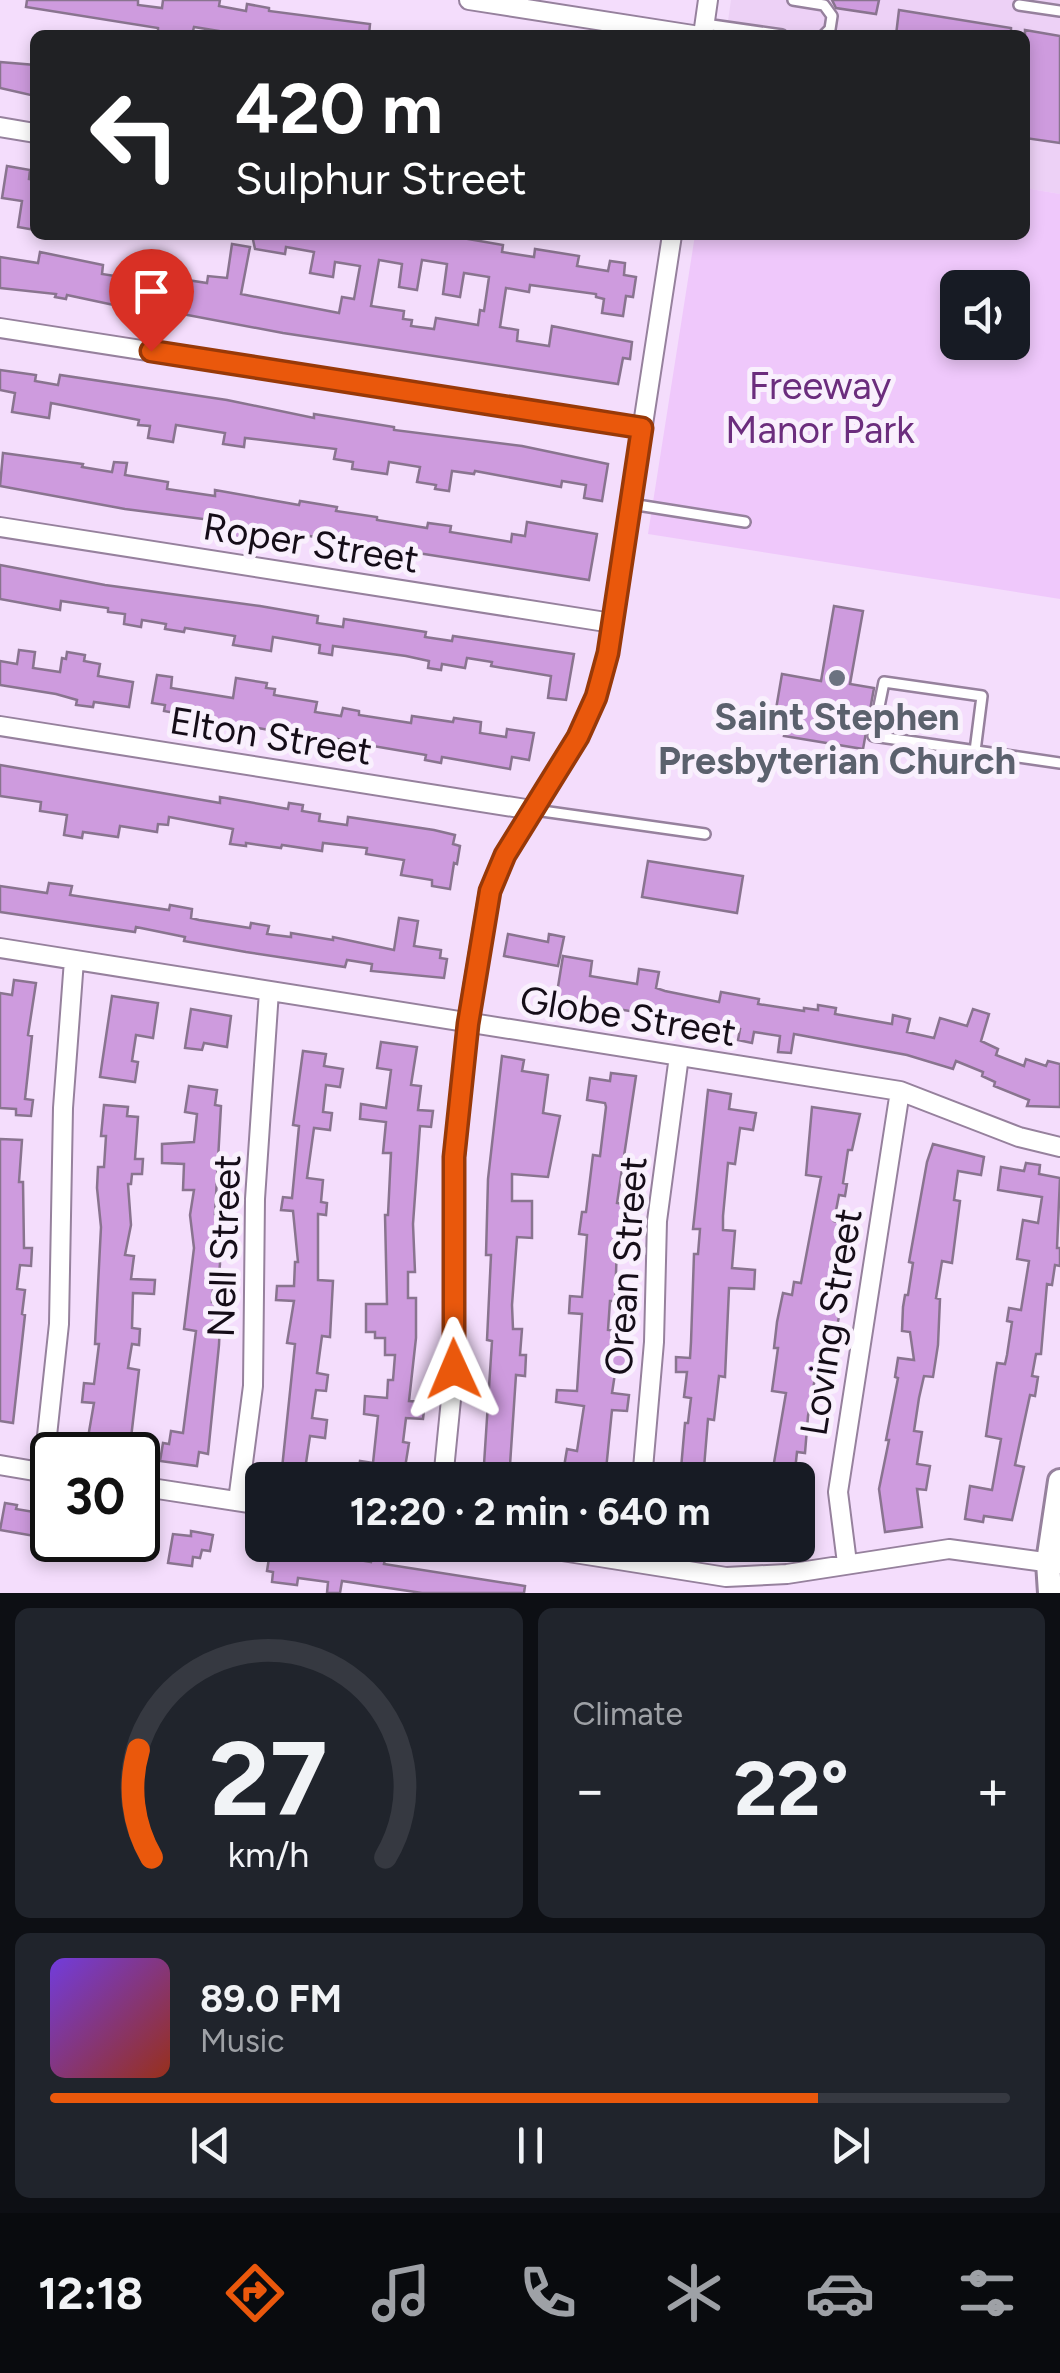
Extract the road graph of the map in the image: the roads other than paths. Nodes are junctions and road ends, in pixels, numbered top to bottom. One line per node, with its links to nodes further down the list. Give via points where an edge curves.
1 (469, 0): 6 (street)
2 (708, 0): 7 (street)
3 (793, 0): 8 (lane, via 824,6 832,16)
4 (1019, 5): 5 (lane)
5 (1060, 11)
6 (693, 30)
7 (700, 30)
8 (829, 30)
9 (0, 127): 10 (street)
10 (30, 132)
11 (671, 240): 13 (street)
12 (0, 328): 13 (street)
13 (642, 428): 14 (street)
14 (631, 504): 15 (lane); 17 (street)
15 (746, 522)
16 (0, 527): 17 (street, Roper Street)
17 (612, 623): 21 (street, via 596,697)
18 (0, 726): 21 (street, Elton Street)
19 (975, 751): 19 (lane, via 874,736 884,682 982,696); 20 (lane)
20 (1060, 763)
21 (532, 810): 22 (lane); 26 (street, via 490,891)
22 (705, 834)
23 (0, 948): 24 (street, Globe Street)
24 (74, 960): 25 (street, Globe Street); 30 (street)
25 (269, 991): 26 (street, Globe Street); 37 (street, Nell Street, via 255,1199 253,1386)
26 (468, 1024): 27 (street, Globe Street); 31 (street, via 454,1157 454,1369)
27 (679, 1056): 28 (street, Globe Street); 32 (street, Orean Street, via 657,1222)
28 (900, 1091): 29 (street, Globe Street); 40 (street, Loving Street, via 838,1492)
29 (1060, 1147)
30 (51, 1432)
31 (445, 1462)
32 (644, 1462)
33 (0, 1465): 34 (street)
34 (30, 1470)
35 (1060, 1481): 41 (street)
36 (160, 1489): 37 (street)
37 (238, 1501): 38 (street)
38 (245, 1502)
39 (667, 1562): 40 (street, via 726,1576)
40 (846, 1563): 41 (street, via 949,1550)
41 (1054, 1563): 42 (street)
42 (1050, 1593)

